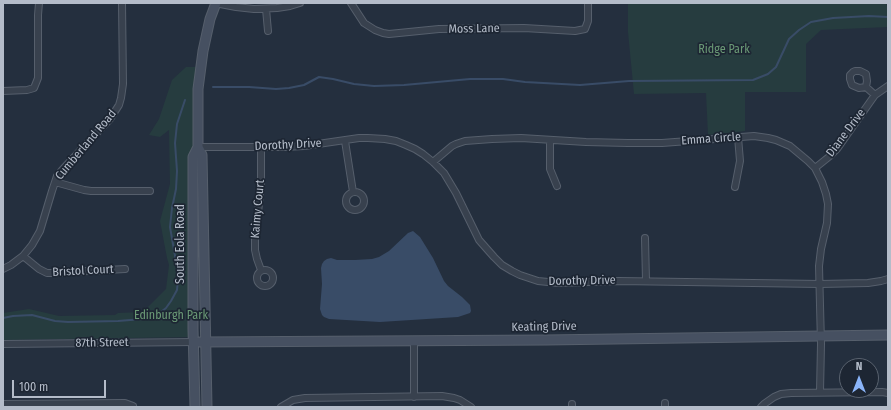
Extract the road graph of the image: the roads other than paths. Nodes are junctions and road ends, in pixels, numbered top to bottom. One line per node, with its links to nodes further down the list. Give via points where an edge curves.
1 (39, 3): 11 (street, via 38,78 34,88)
2 (122, 3): 20 (street, Cumberland Road, via 123,84 119,105)
3 (215, 3): 7 (street); 17 (street, South Eola Road, via 206,35 198,89)
4 (300, 3): 7 (street)
5 (351, 3): 6 (street, Moss Lane, via 364,23 389,34 439,29 535,28 575,31 585,29 588,21)
6 (588, 3)
7 (266, 9): 8 (street)
8 (268, 31)
9 (888, 86): 12 (street, Diane Drive)
10 (866, 87): 12 (street)
11 (3, 91)
12 (876, 95): 19 (street, Diane Drive, via 837,149)
13 (738, 137): 14 (street, Emma Circle, via 662,143); 19 (street, Emma Circle, via 776,140 790,146); 22 (street, via 740,161)
14 (550, 140): 18 (street, Emma Circle, via 506,138 465,141 452,146); 21 (street, via 550,169)
15 (345, 141): 16 (street, Dorothy Drive, via 304,146); 18 (street, Dorothy Drive, via 368,138 396,141 415,149); 24 (street)
16 (261, 147): 17 (street, Dorothy Drive); 29 (street, Kaimy Court, via 261,185 254,240)
17 (198, 148): 36 (street, South Eola Road, via 202,155)
18 (433, 162): 31 (street, Dorothy Drive, via 450,183 479,240 502,265 512,271 538,281 558,283)
19 (814, 168): 32 (street, Emma Circle, via 822,182 828,204 820,260)
20 (54, 182): 23 (street, via 91,191); 26 (street, Cumberland Road, via 40,231)
21 (557, 186)
22 (735, 187)
23 (150, 191)
24 (353, 192)
25 (645, 238): 31 (street)
26 (23, 256): 27 (street, Cumberland Road); 28 (street, Bristol Court, via 47,273)
27 (3, 269)
28 (125, 269)
29 (261, 270)
30 (888, 279): 32 (street, Dorothy Drive, via 868,283)
31 (646, 281): 32 (street, Dorothy Drive)
32 (820, 284): 34 (street, Emma Circle)
33 (888, 335): 34 (street, Keating Drive)
34 (820, 336): 35 (street, Keating Drive); 38 (street, Emma Circle)
35 (414, 340): 36 (street, Keating Drive); 40 (street)
36 (200, 342): 37 (street, 87th Street); 44 (street); 45 (street)
37 (3, 344)
38 (820, 392): 39 (street); 48 (street, via 781,394)
39 (888, 393)
40 (414, 397): 46 (street, via 306,398 293,400); 47 (street, via 454,398)
41 (3, 404): 42 (street)
42 (43, 405): 43 (street, via 125,403)
43 (133, 406)
44 (195, 407)
45 (207, 407)
46 (280, 407)
47 (471, 407)
48 (761, 407)

